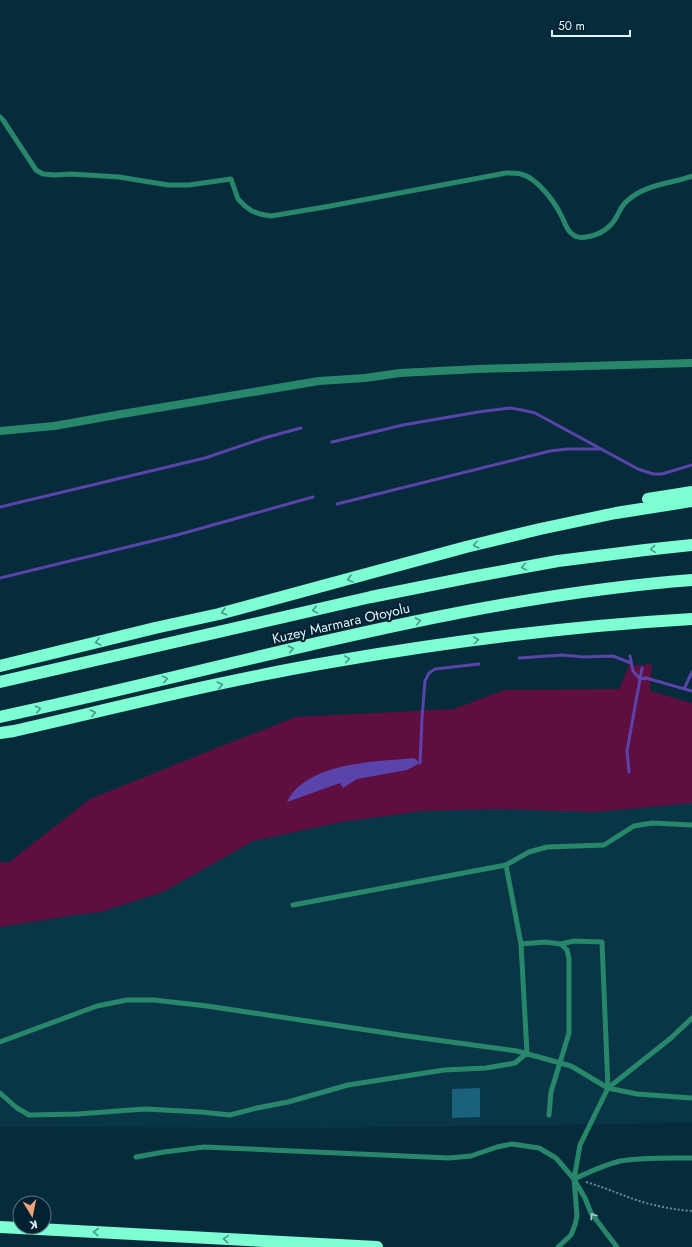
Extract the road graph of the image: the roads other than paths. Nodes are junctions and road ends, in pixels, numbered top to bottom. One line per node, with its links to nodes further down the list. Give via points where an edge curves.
1 (0, 117): 2 (lane, via 36,170 43,174 118,177 168,185 231,179 238,199 245,206 252,212 271,216 515,173 529,178 545,192 555,203 568,230 582,237 607,229 621,208 634,195)
2 (692, 176)
3 (692, 363): 4 (street, via 400,373 319,381 54,426)
4 (0, 431)
5 (692, 492): 7 (highway, via 551,519)
6 (692, 501): 7 (highway, via 600,516)
7 (499, 539): 13 (highway, one-way to 13, via 219,614)
8 (692, 546): 14 (highway, Kuzey Marmara Otoyolu, one-way to 14, via 558,561 455,580)
9 (692, 580): 15 (highway, Kuzey Marmara Otoyolu, one-way to 9, via 404,624 582,592)
10 (692, 619): 11 (highway)
11 (631, 623): 12 (highway); 16 (highway, one-way to 11, via 330,662 495,638)
12 (692, 627)
13 (0, 666)
14 (0, 682)
15 (0, 717)
16 (0, 733)
17 (692, 825): 18 (lane, via 652,823 634,826 604,845 547,848 529,852)
18 (506, 865): 19 (lane); 20 (lane)
19 (292, 905)
20 (521, 944): 21 (lane); 24 (lane)
21 (561, 944): 25 (lane, via 567,950 569,959 570,993 569,1032); 26 (lane, via 574,941 602,942)
22 (692, 1018): 26 (lane)
23 (0, 1042): 24 (lane, via 97,1006 127,1000 154,1000)
24 (527, 1053): 25 (lane); 27 (lane, via 515,1063 486,1068 444,1070 348,1085 230,1115 144,1109 29,1115)
25 (559, 1063): 26 (lane, via 570,1066); 29 (lane, via 551,1092)
26 (608, 1088): 28 (lane, via 637,1094); 32 (lane, via 580,1145)
27 (0, 1093)
28 (692, 1098)
29 (549, 1115)
30 (136, 1157): 32 (lane, via 204,1147 449,1158 471,1156 512,1144 539,1148 556,1158)
31 (692, 1158): 32 (lane, via 621,1161)
32 (574, 1179): 35 (lane, via 575,1225 571,1235); 36 (lane, one-way to 32, via 591,1213)
33 (0, 1227): 34 (highway, one-way to 33)
34 (377, 1247)
35 (558, 1247)
36 (617, 1247)

